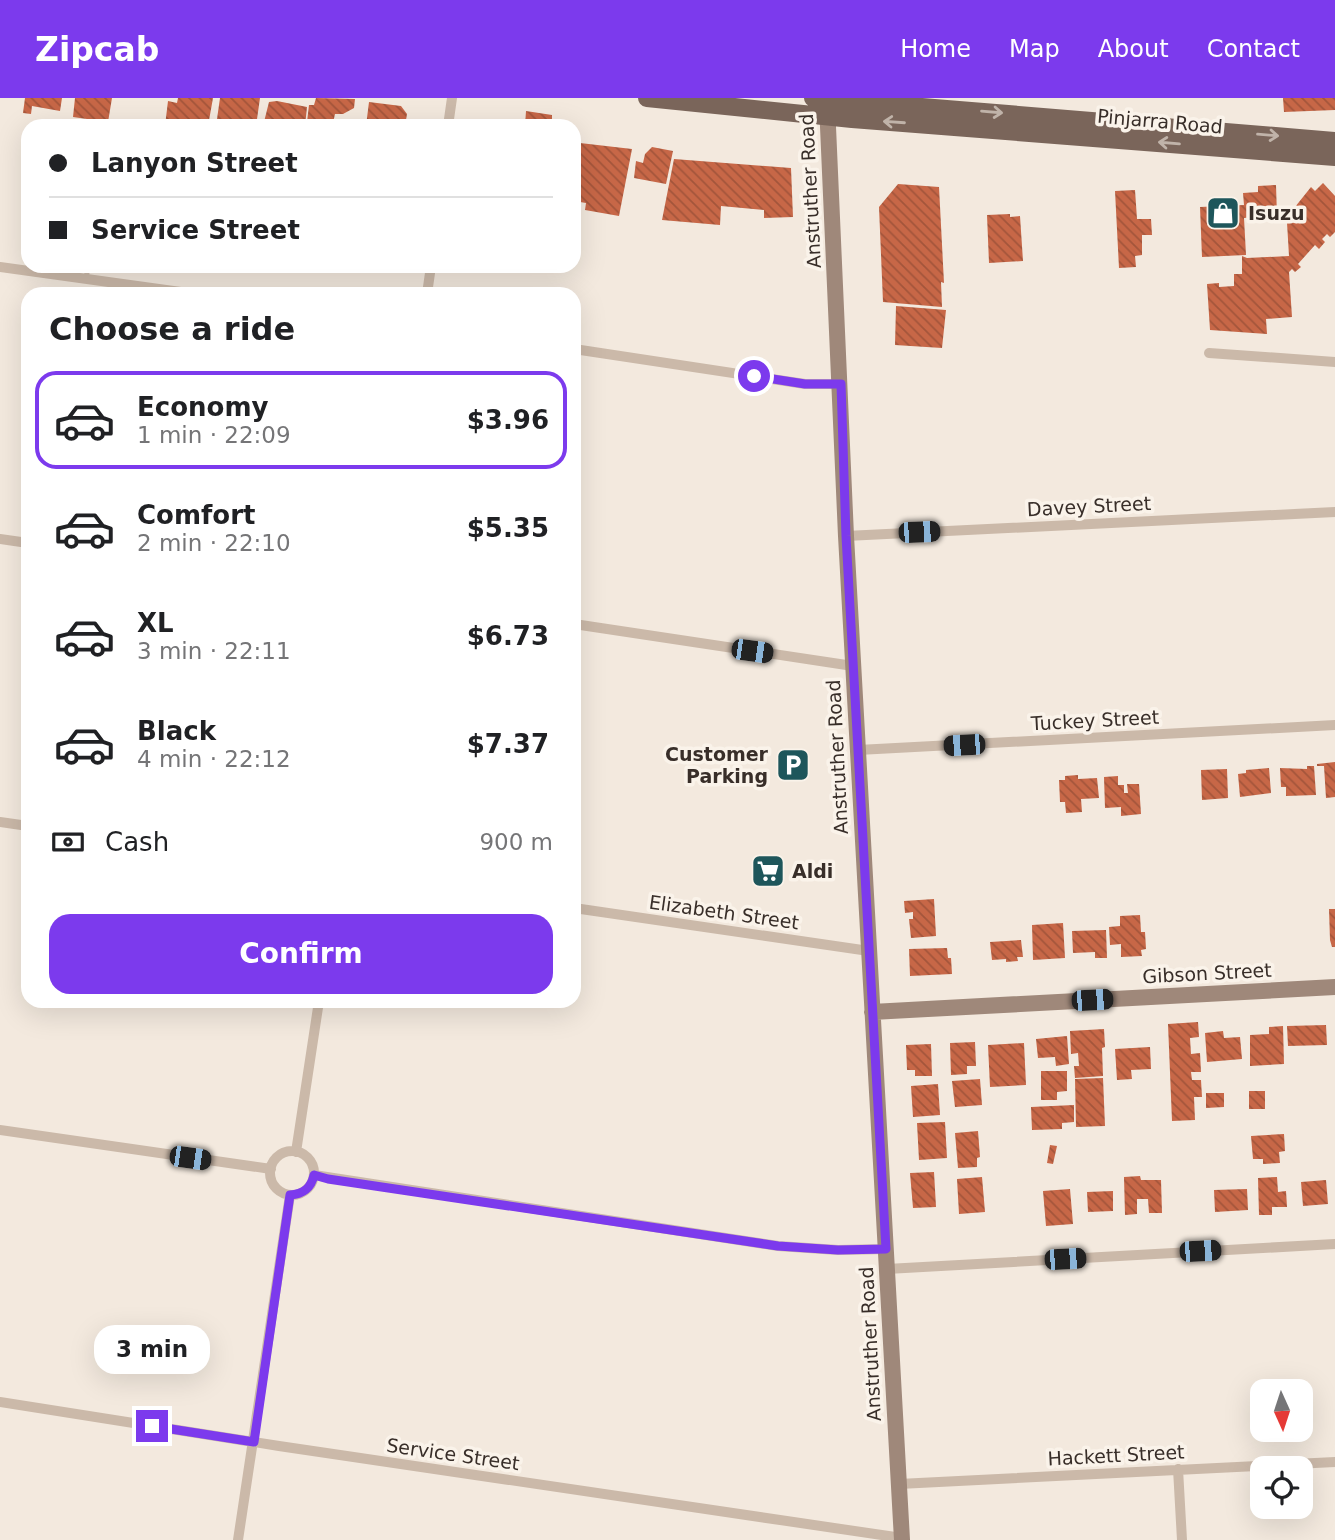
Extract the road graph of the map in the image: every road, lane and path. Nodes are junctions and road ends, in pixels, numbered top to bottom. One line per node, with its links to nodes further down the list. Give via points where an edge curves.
1 (452, 98): 4 (street)
2 (647, 98): 3 (main road, Pinjarra Road)
3 (824, 103): 5 (main road, Pinjarra Road, one-way to 5); 6 (main road, Pinjarra Road, one-way to 3); 16 (main road, Anstruther Road)
4 (450, 119)
5 (1335, 141)
6 (1335, 157)
7 (0, 267): 8 (street)
8 (21, 270)
9 (43, 273): 11 (street)
10 (87, 273): 11 (lane)
11 (86, 279): 12 (street)
12 (144, 287)
13 (581, 350): 16 (street, via 805,384)
14 (1209, 353): 15 (street)
15 (1335, 362)
16 (841, 384): 18 (main road, Anstruther Road)
17 (1335, 512): 18 (street, Davey Street)
18 (846, 536): 22 (main road, Anstruther Road)
19 (0, 539): 20 (street)
20 (21, 542)
21 (581, 625): 22 (street)
22 (853, 666): 24 (main road, Anstruther Road)
23 (1335, 725): 24 (street, Tuckey Street)
24 (858, 750): 28 (main road, Anstruther Road)
25 (0, 822): 26 (street)
26 (21, 825)
27 (581, 909): 28 (street, Elizabeth Street)
28 (869, 951): 31 (main road, Anstruther Road)
29 (1335, 987): 31 (main road, Gibson Street)
30 (318, 1008): 33 (street)
31 (872, 1012): 38 (main road, Anstruther Road)
32 (0, 1130): 34 (street)
33 (296, 1152): 34 (street, via 277,1158); 35 (street, via 307,1157)
34 (271, 1170): 36 (street, via 277,1189)
35 (314, 1175): 36 (street, via 309,1188); 38 (street, via 778,1246)
36 (290, 1195): 41 (street)
37 (1335, 1244): 39 (street)
38 (886, 1249): 39 (main road, Anstruther Road)
39 (887, 1269): 44 (main road, Anstruther Road)
40 (0, 1402): 41 (street, Service Street)
41 (254, 1442): 45 (street, Service Street); 46 (street)
42 (1335, 1462): 43 (street, Hackett Street)
43 (1178, 1469): 44 (street, Hackett Street); 47 (street)
44 (899, 1484): 45 (main road, Anstruther Road)
45 (902, 1539)
46 (238, 1540)
47 (1182, 1540)

